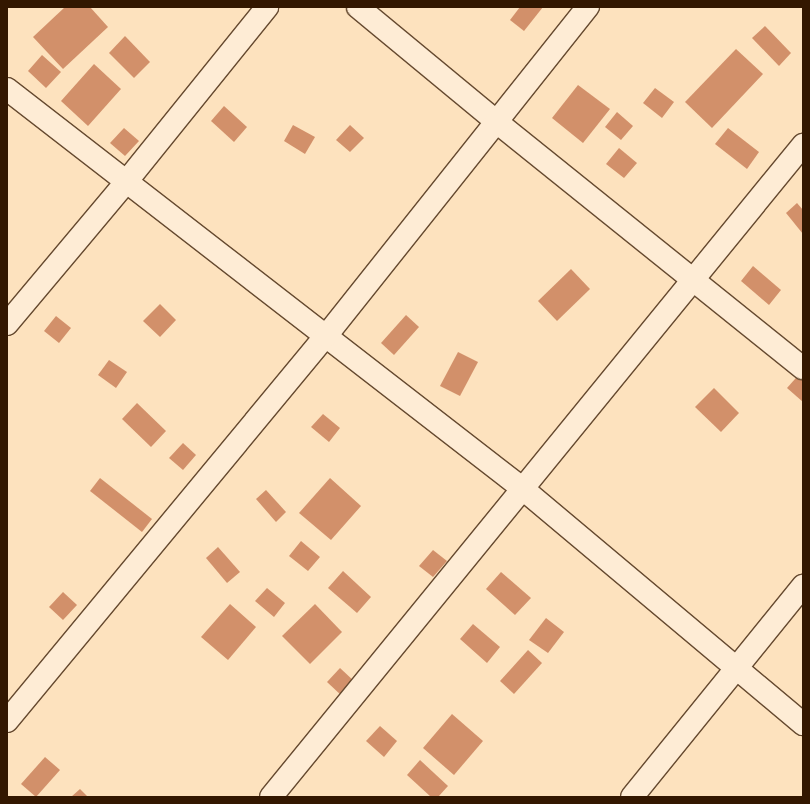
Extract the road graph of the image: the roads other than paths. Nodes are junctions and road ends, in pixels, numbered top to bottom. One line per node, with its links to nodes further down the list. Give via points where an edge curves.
1 (267, 7): 7 (street)
2 (358, 7): 5 (street)
3 (588, 7): 5 (street)
4 (7, 89): 7 (street)
5 (498, 124): 8 (street); 10 (street)
6 (803, 145): 8 (street)
7 (126, 182): 9 (street); 10 (street)
8 (693, 280): 11 (street); 12 (street)
9 (7, 324)
10 (326, 336): 12 (street); 15 (street)
11 (803, 368)
12 (523, 489): 14 (street); 17 (street)
13 (803, 586): 14 (street)
14 (736, 669): 16 (street); 18 (street)
15 (7, 721)
16 (803, 724)
17 (271, 797)
18 (632, 797)

